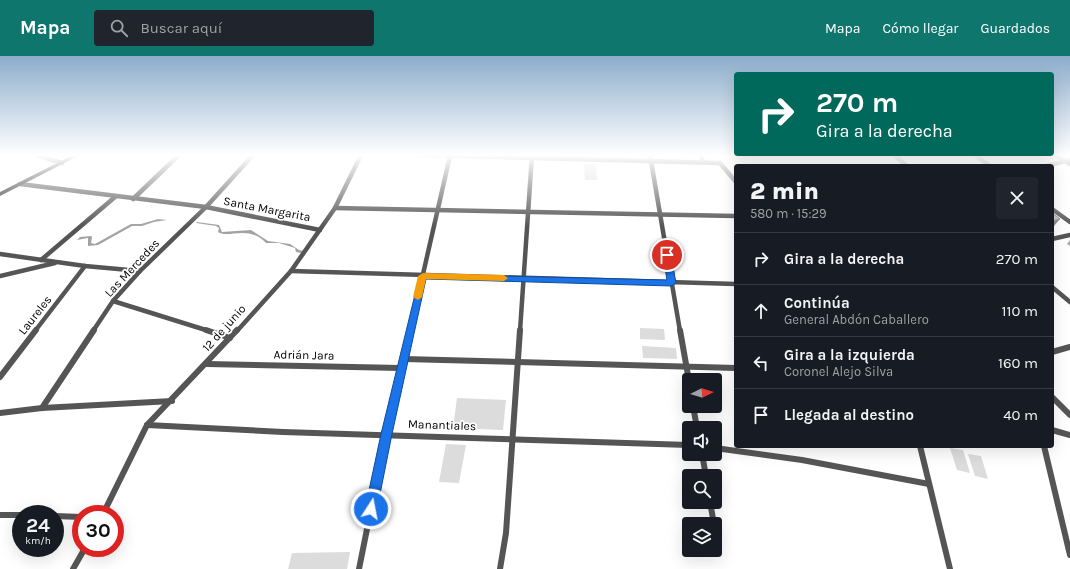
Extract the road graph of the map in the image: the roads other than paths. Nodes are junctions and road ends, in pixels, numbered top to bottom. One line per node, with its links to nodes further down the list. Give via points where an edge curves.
1 (30, 179): 8 (main road)
2 (154, 179): 11 (street)
3 (232, 179): 12 (street, Las Mercedes)
4 (349, 179): 13 (street, 12 de junio)
5 (445, 179): 15 (street)
6 (530, 179): 16 (street)
7 (654, 179): 17 (street)
8 (20, 184): 9 (main road); 10 (street, Santa Margarita)
9 (0, 194)
10 (115, 198): 11 (street, Santa Margarita); 24 (street)
11 (133, 200): 12 (street, Santa Margarita)
12 (206, 207): 20 (street, Santa Margarita); 27 (street, Las Mercedes)
13 (335, 208): 15 (street); 20 (street, 12 de junio)
14 (1054, 210): 19 (street)
15 (438, 211): 16 (street); 30 (street)
16 (528, 212): 17 (street); 31 (street)
17 (660, 214): 18 (street); 32 (street)
18 (734, 216)
19 (1070, 222)
20 (320, 230): 28 (street, 12 de junio)
21 (1070, 235): 22 (street)
22 (1054, 239)
23 (0, 254): 24 (street)
24 (41, 260): 25 (street)
25 (58, 262): 26 (street); 29 (street)
26 (86, 266): 27 (street); 47 (street, Laureles)
27 (140, 271): 35 (street, Las Mercedes)
28 (291, 271): 30 (street); 37 (street, 12 de junio)
29 (0, 276)
30 (423, 276): 31 (street); 40 (street)
31 (524, 278): 32 (street); 41 (street)
32 (672, 283): 33 (street); 43 (street)
33 (734, 284)
34 (1054, 289): 36 (street)
35 (113, 301): 37 (street); 50 (street, Las Mercedes)
36 (1070, 302)
37 (230, 338): 42 (street, 12 de junio)
38 (1070, 348): 39 (street)
39 (1054, 352)
40 (404, 359): 41 (street); 44 (street)
41 (518, 362): 43 (street); 57 (street)
42 (207, 364): 44 (street, Adrián Jara); 49 (street, 12 de junio)
43 (687, 367): 45 (street); 46 (street)
44 (402, 368): 55 (street)
45 (734, 368)
46 (688, 373)
47 (0, 377)
48 (1054, 399): 52 (street)
49 (172, 401): 50 (street); 53 (street, 12 de junio)
50 (42, 408): 51 (street)
51 (0, 413)
52 (1070, 415)
53 (147, 425): 55 (street, Manantiales); 63 (street, 12 de junio)
54 (1054, 431): 56 (street)
55 (386, 434): 57 (street, Manantiales); 69 (street)
56 (1070, 435)
57 (512, 439): 58 (street, Manantiales); 70 (street, via 506,533)
58 (682, 445)
59 (920, 448): 62 (street)
60 (1044, 448): 66 (street)
61 (722, 449): 62 (street, via 802,460)
62 (929, 484): 71 (street)
63 (107, 505)
64 (0, 515): 65 (street)
65 (12, 516)
66 (1070, 555)
67 (80, 557): 68 (street)
68 (73, 569)
69 (359, 569)
70 (500, 569)
71 (950, 569)

